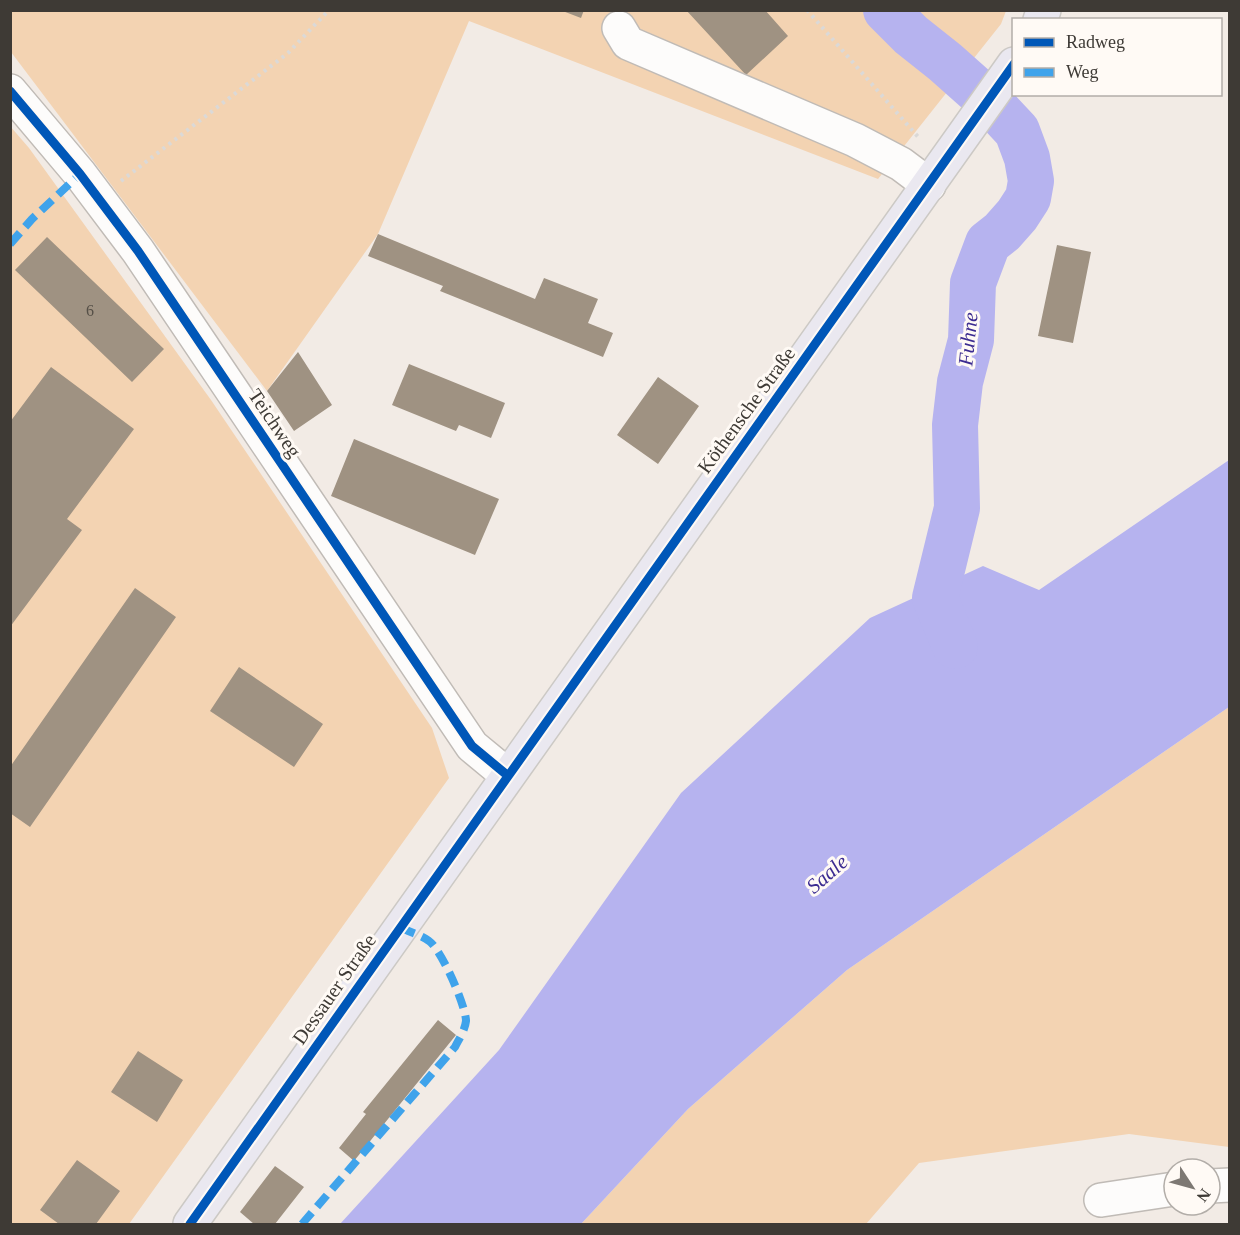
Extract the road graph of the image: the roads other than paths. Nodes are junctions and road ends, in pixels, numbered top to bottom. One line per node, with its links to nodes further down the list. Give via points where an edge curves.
1 (619, 28): 4 (street, via 628,43 855,140 901,164)
2 (1012, 67): 4 (main road, Köthensche Straße)
3 (10, 91): 5 (street, Teichweg, via 138,251 472,746)
4 (938, 173): 5 (main road, Köthensche Straße)
5 (507, 776): 8 (main road, Dessauer Straße)
6 (1162, 1191): 7 (street)
7 (1101, 1200)
8 (190, 1224)

